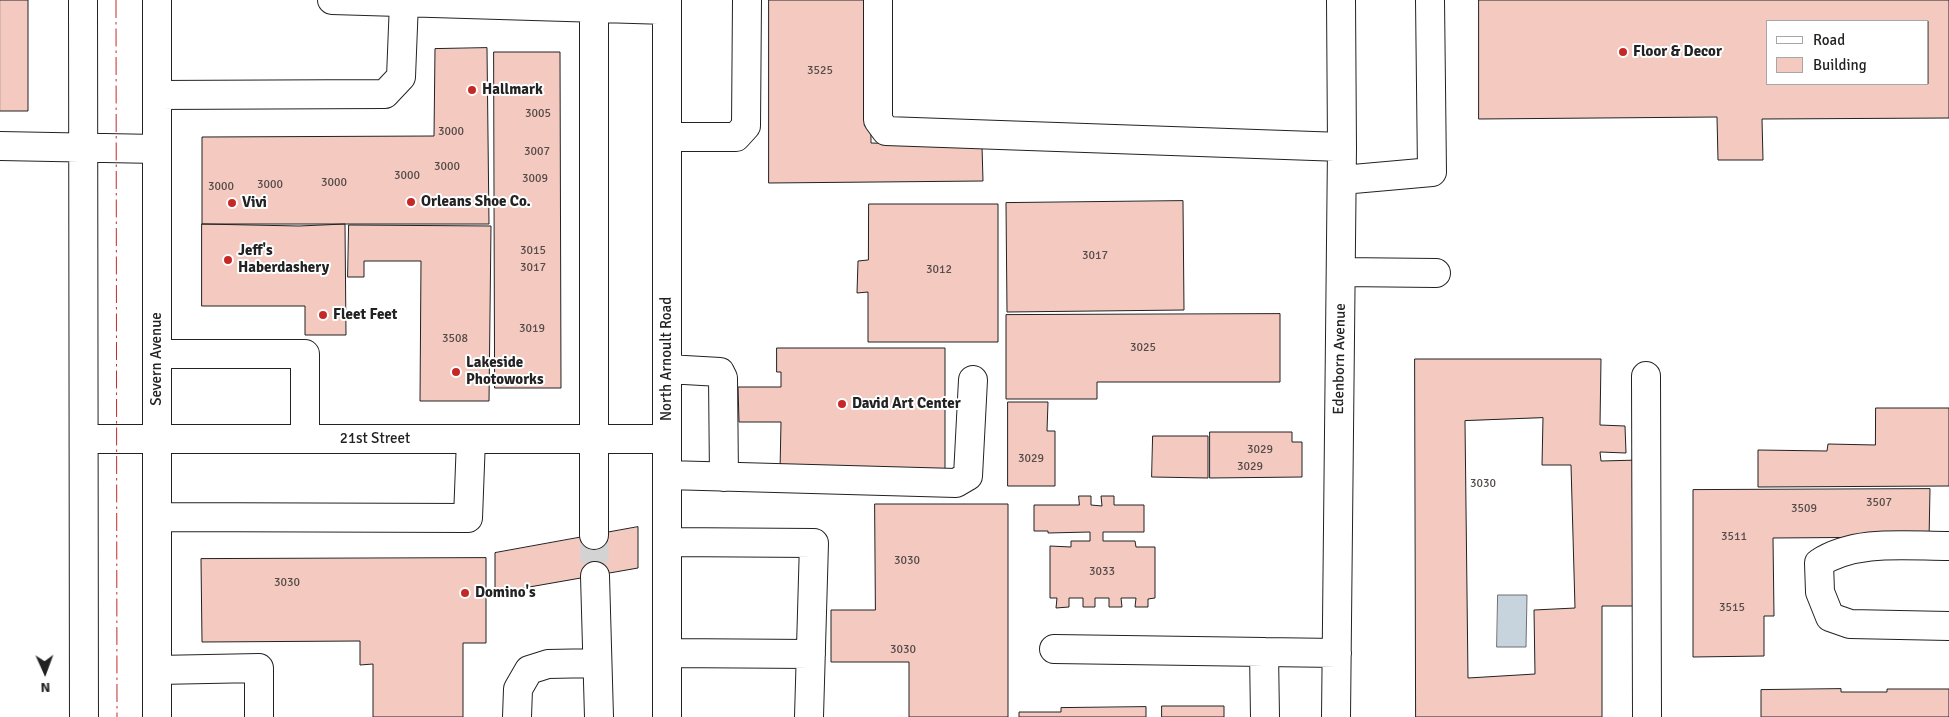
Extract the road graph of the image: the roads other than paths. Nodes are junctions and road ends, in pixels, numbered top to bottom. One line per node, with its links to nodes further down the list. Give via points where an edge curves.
1 (83, 0): 15 (street)
2 (157, 0): 12 (street, Severn Avenue)
3 (332, 0): 4 (street)
4 (348, 0): 9 (street)
5 (747, 0): 13 (street, via 746,126 736,138)
6 (878, 0): 16 (street, via 878,120 886,131)
7 (1341, 0): 16 (street, Edenborn Avenue)
8 (1430, 0): 18 (street, via 1432,172)
9 (404, 2): 11 (street); 12 (street, via 401,77 385,94)
10 (667, 5): 11 (street); 13 (street, North Arnoult Road)
11 (594, 8): 29 (street)
12 (157, 95): 17 (street, Severn Avenue)
13 (667, 137): 22 (street, North Arnoult Road)
14 (0, 146): 15 (street)
15 (83, 147): 17 (street); 25 (street)
16 (1342, 147): 18 (street, Edenborn Avenue)
17 (157, 149): 21 (street, Severn Avenue)
18 (1342, 180): 19 (street, Edenborn Avenue)
19 (1341, 272): 20 (street); 42 (street, Edenborn Avenue)
20 (1436, 273)
21 (158, 354): 26 (street, Severn Avenue); 27 (street, via 305,354)
22 (667, 369): 30 (street, North Arnoult Road); 32 (street, via 720,372 723,378)
23 (1646, 376): 55 (street)
24 (973, 380): 32 (street, via 968,476 956,483)
25 (84, 439): 26 (street, 21st Street); 46 (street)
26 (157, 439): 27 (street, 21st Street); 33 (street, Severn Avenue)
27 (305, 439): 28 (street, 21st Street)
28 (471, 439): 29 (street, 21st Street); 33 (street, via 468,518)
29 (594, 439): 30 (street, 21st Street); 34 (street)
30 (667, 439): 31 (street, North Arnoult Road)
31 (667, 475): 32 (street); 35 (street, North Arnoult Road)
32 (724, 477)
33 (157, 517): 45 (street, Severn Avenue)
34 (594, 535)
35 (667, 542): 41 (street, North Arnoult Road); 43 (street, via 814,543)
36 (1949, 546): 38 (street, via 1871,546 1834,553 1820,563 1820,592 1830,618 1850,624)
37 (595, 576): 44 (street)
38 (1949, 626)
39 (1054, 649): 40 (street)
40 (1264, 652): 42 (street); 53 (street)
41 (667, 653): 43 (street); 51 (street, North Arnoult Road)
42 (1337, 653): 54 (street, Edenborn Avenue)
43 (811, 654): 52 (street)
44 (597, 663): 49 (street, via 548,664 528,670 518,689); 50 (street)
45 (158, 670): 47 (street, Severn Avenue); 48 (street, via 258,668)
46 (84, 717)
47 (158, 717)
48 (259, 717)
49 (518, 717)
50 (599, 717)
51 (667, 717)
52 (809, 717)
53 (1265, 717)
54 (1336, 717)
55 (1647, 717)

